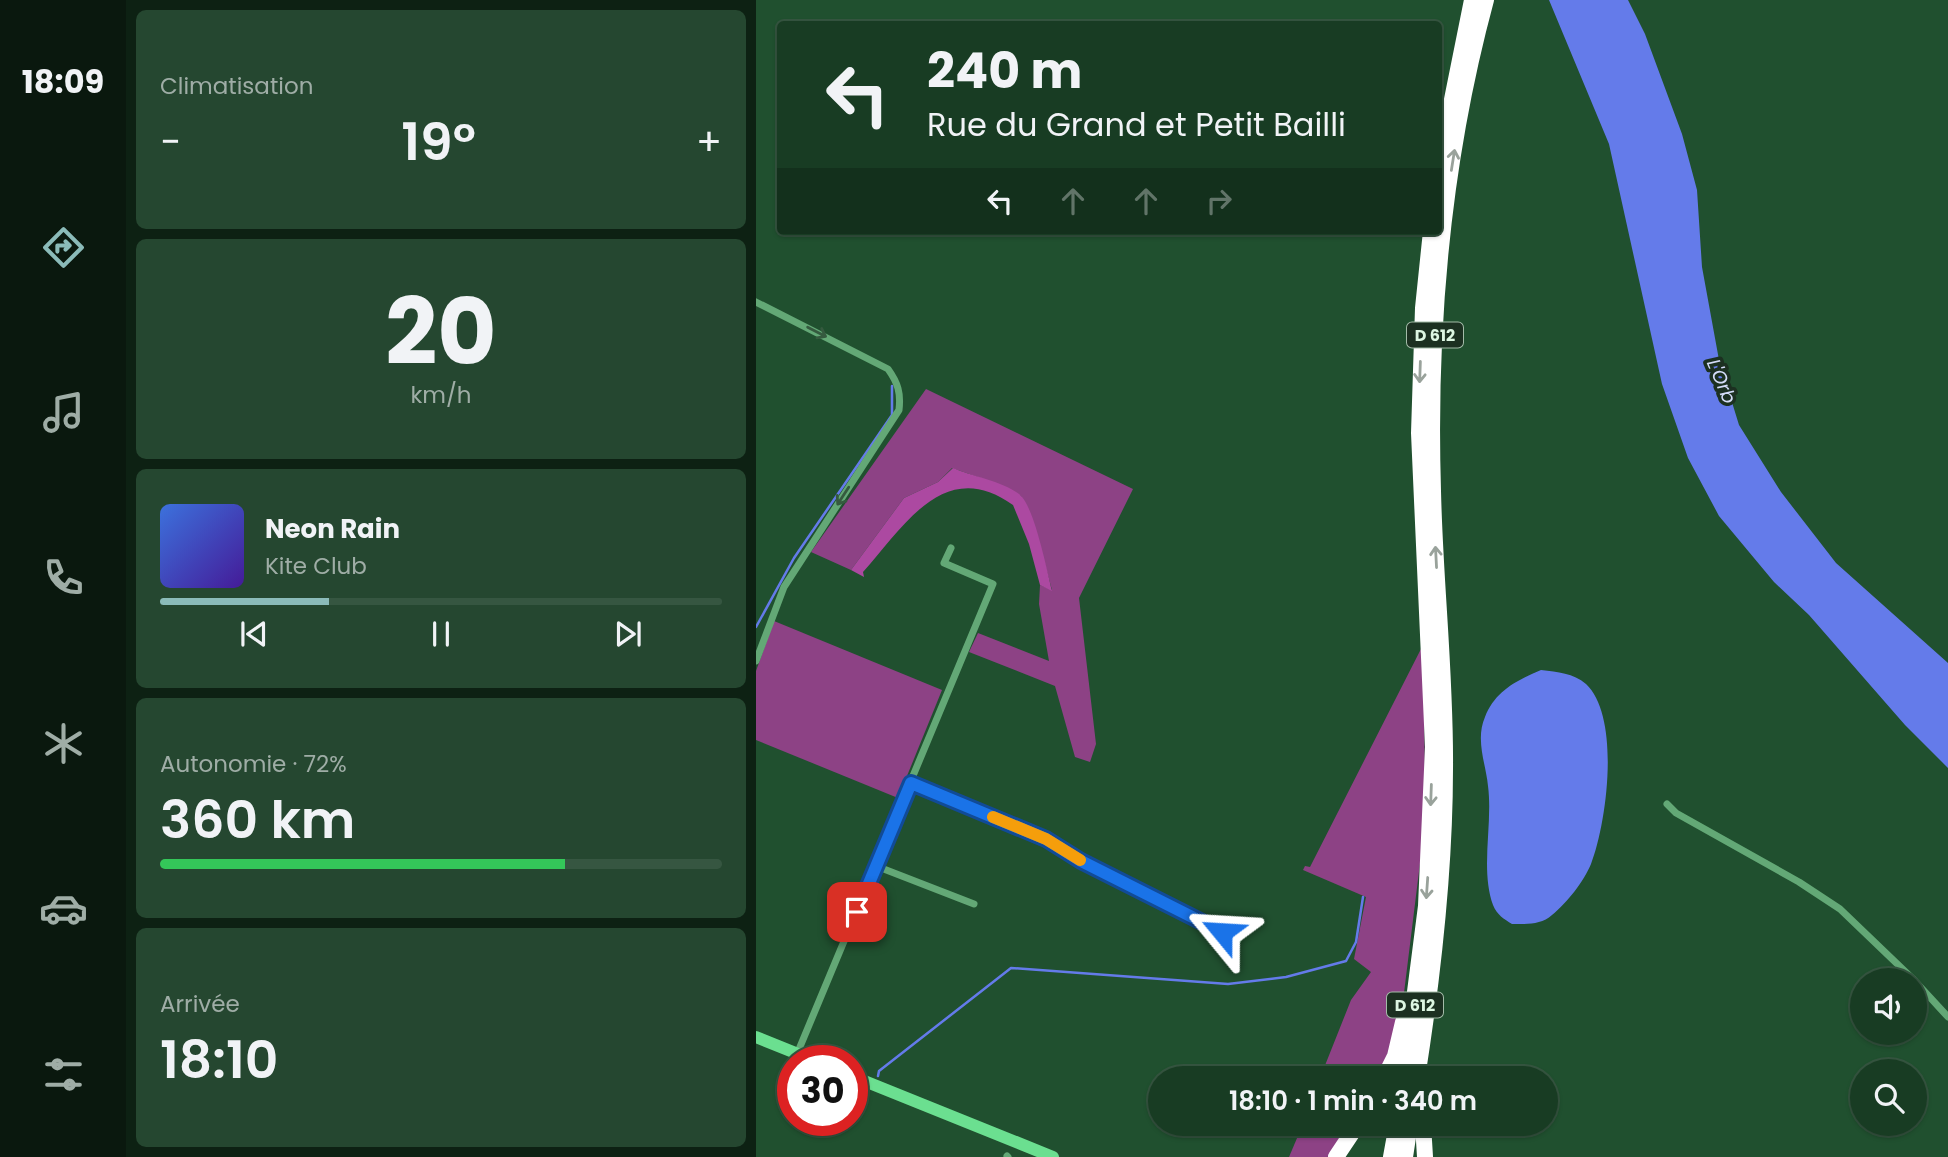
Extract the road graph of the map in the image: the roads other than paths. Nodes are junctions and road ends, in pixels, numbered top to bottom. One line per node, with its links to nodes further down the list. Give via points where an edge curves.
1 (1472, 0): 3 (highway)
2 (1486, 0): 13 (highway, D 612, one-way to 2, via 1445,770 1432,489 1436,317 1453,163)
3 (1442, 149)
4 (1431, 235): 13 (highway, D 612, one-way to 13, via 1419,433 1433,747)
5 (756, 302): 7 (street, one-way to 7, via 888,369 898,383 900,399 899,410 784,587)
6 (951, 548): 8 (street, via 944,564 993,584)
7 (756, 661)
8 (911, 783): 10 (street); 12 (street, via 1046,839 1238,940)
9 (1667, 804): 14 (street, via 1840,909)
10 (876, 866): 11 (street); 18 (street)
11 (974, 904)
12 (1244, 926)
13 (1430, 936): 20 (highway, via 1414,951 1397,1045); 21 (highway, D 612); 22 (highway, D 612); 23 (highway, via 1442,962)
14 (1901, 968)
15 (1927, 994): 16 (street)
16 (1948, 1017)
17 (756, 1037): 19 (main road)
18 (801, 1045)
19 (777, 1046)
20 (1389, 1066)
21 (1406, 1066)
22 (1418, 1066)
23 (1429, 1066)
24 (868, 1083): 29 (main road)
25 (1350, 1136): 32 (highway)
26 (1394, 1136): 33 (highway)
27 (1408, 1136): 34 (highway)
28 (1424, 1136): 35 (highway)
29 (1004, 1138): 30 (main road); 31 (main road)
30 (1045, 1157)
31 (1053, 1157)
32 (1336, 1157)
33 (1391, 1157)
34 (1405, 1157)
35 (1425, 1157)

